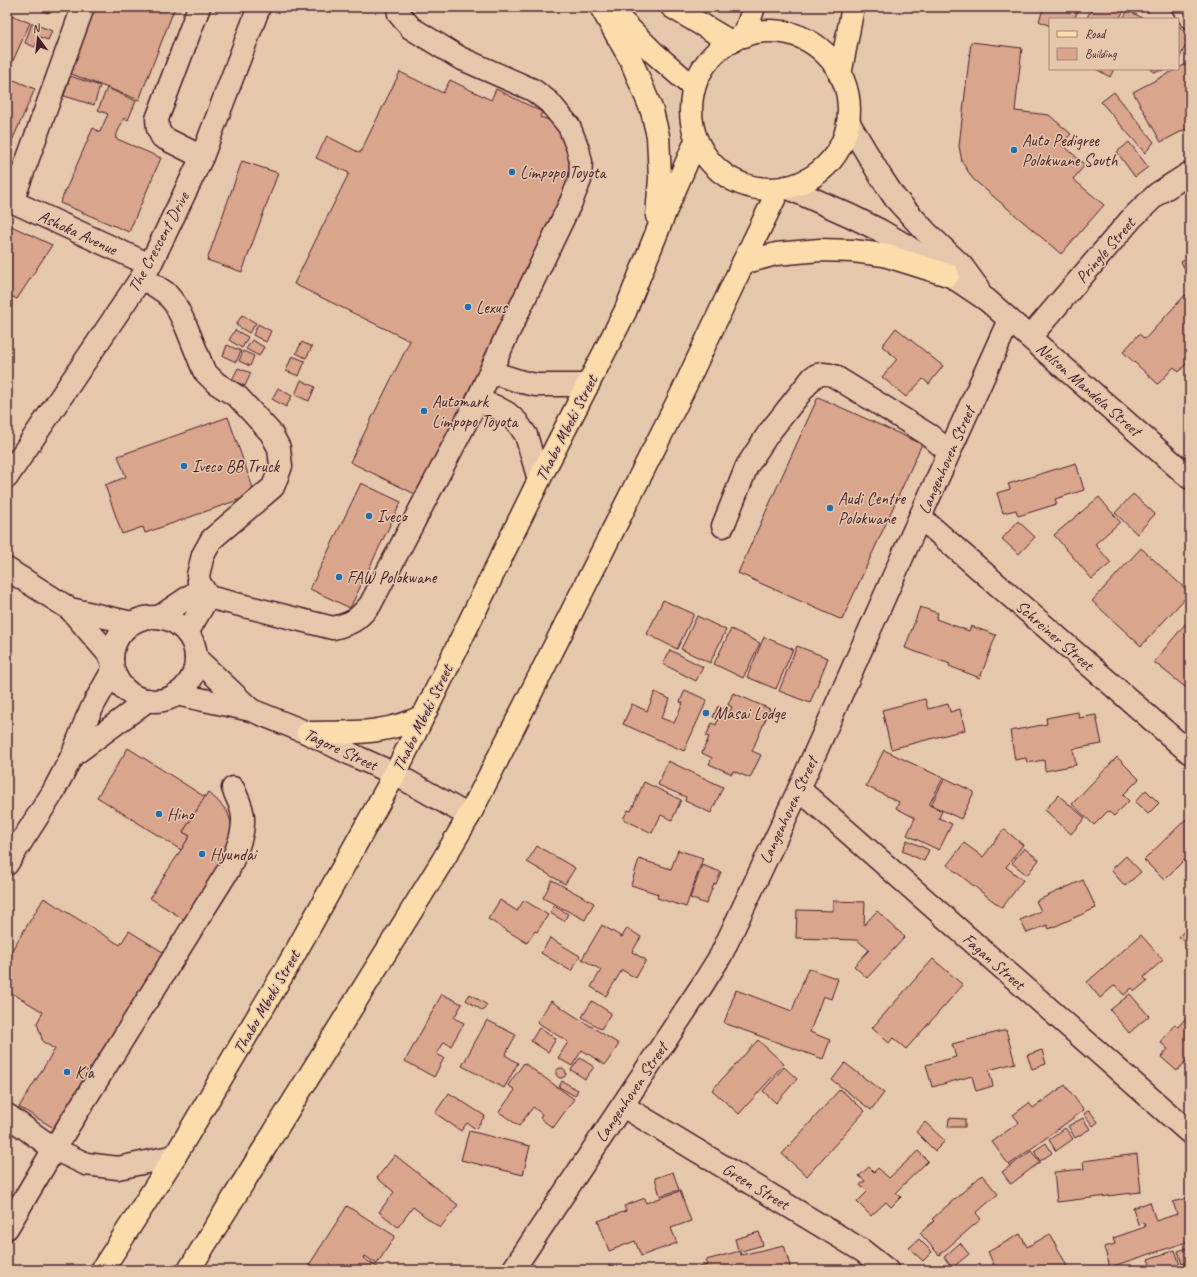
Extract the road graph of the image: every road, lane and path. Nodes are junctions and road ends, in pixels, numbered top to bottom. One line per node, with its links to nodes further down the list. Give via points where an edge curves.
1 (83, 7): 20 (street)
2 (199, 7): 17 (street, via 157,119 162,137)
3 (259, 7): 17 (street, The Crescent Drive)
4 (398, 7): 28 (street, via 399,14 412,28 460,58 533,90 549,102 569,126 578,149 581,162 580,180)
5 (601, 7): 21 (main road, via 631,60 652,111 658,136 660,178)
6 (607, 7): 14 (main road)
7 (672, 7): 12 (main road)
8 (754, 7): 12 (main road)
9 (852, 7): 13 (main road)
10 (1183, 7): 11 (street)
11 (1190, 17)
12 (737, 39): 13 (main road, via 772,32 793,35 812,44 829,57); 14 (main road, via 715,54 702,69)
13 (840, 75): 15 (main road, via 846,90)
14 (694, 88): 16 (main road, via 691,115)
15 (849, 123): 19 (main road, via 843,141 820,171 804,181); 25 (street, Nelson Mandela Street, via 895,198 962,266)
16 (696, 141): 19 (main road, via 707,158 722,173 739,183 759,188); 21 (main road, Thabo Mbeki Street)
17 (202, 157): 23 (street, The Crescent Drive)
18 (1190, 173): 27 (street, Pringle Street, via 1157,194 1132,218)
19 (782, 188): 22 (main road); 24 (street, Nelson Mandela Street, via 881,231)
20 (9, 201): 23 (street, Ashoka Avenue)
21 (656, 235): 29 (main road, Thabo Mbeki Street, via 625,312)
22 (743, 263): 24 (main road, via 776,254 820,250 853,251 884,255); 55 (main road, via 681,395)
23 (146, 271): 32 (street, The Crescent Drive); 38 (street, Ashoka Avenue, via 175,304 204,371 216,383 238,397 271,433 279,448 281,466 273,487 212,539 203,555 198,575)
24 (948, 275): 25 (street, Nelson Mandela Street)
25 (987, 300): 26 (street, Nelson Mandela Street)
26 (1009, 320): 27 (street, Nelson Mandela Street); 31 (street, Langenhoven Street)
27 (1030, 337): 33 (street, Nelson Mandela Street)
28 (491, 372): 29 (street, via 536,385); 30 (street)
29 (588, 386): 34 (main road, Thabo Mbeki Street)
30 (477, 401): 34 (street, via 494,406 517,422 526,435); 38 (street, via 370,605 360,617 350,624 332,628)
31 (949, 452): 35 (street, Langenhoven Street); 36 (street, via 929,435 834,376 818,374 768,434 747,466)
32 (7, 477)
33 (1190, 478)
34 (540, 480): 48 (main road, Thabo Mbeki Street)
35 (920, 517): 50 (street, Schreiner Street); 54 (street, Langenhoven Street)
36 (723, 526)
37 (7, 569): 39 (street)
38 (205, 593): 40 (street); 42 (street)
39 (70, 609): 41 (street); 44 (street)
40 (158, 617): 41 (street); 42 (street, via 174,622)
41 (132, 623): 44 (street, via 117,638 113,648)
42 (187, 633): 43 (street, via 192,640)
43 (196, 658): 45 (street, via 191,679); 47 (street, Tagore Street)
44 (113, 664): 46 (street, via 118,681 126,690 136,697); 51 (street)
45 (176, 694): 46 (street, via 158,701); 47 (street, Tagore Street)
46 (148, 700): 51 (street)
47 (251, 710): 49 (street, Tagore Street)
48 (423, 716): 49 (main road, via 389,729); 52 (main road, Thabo Mbeki Street)
49 (308, 733): 52 (street, Tagore Street)
50 (1190, 753)
51 (72, 756): 56 (street, via 52,794)
52 (395, 774): 55 (street, Tagore Street); 61 (main road, Thabo Mbeki Street, via 290,962)
53 (233, 788): 60 (street, via 243,817 242,834 229,869)
54 (799, 789): 57 (street, Langenhoven Street, via 721,955); 59 (street, Fagan Street)
55 (469, 816): 64 (main road)
56 (7, 864)
57 (623, 1106): 65 (street, Langenhoven Street); 66 (street, Green Street, via 863,1251)
58 (7, 1115): 60 (street)
59 (1190, 1133)
60 (54, 1149): 61 (street, via 86,1164 118,1168); 62 (street)
61 (175, 1156): 63 (main road, Thabo Mbeki Street)
62 (7, 1228)
63 (102, 1270)
64 (188, 1270)
65 (513, 1270)
66 (887, 1270)

